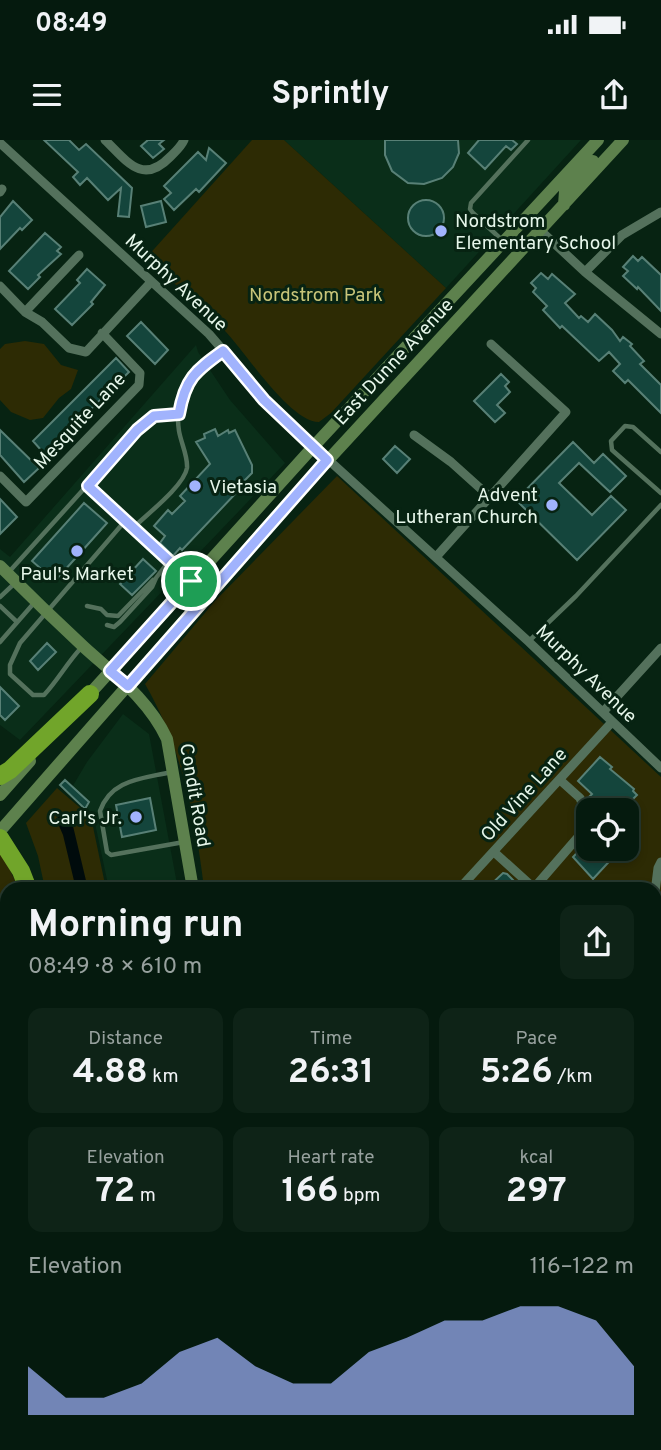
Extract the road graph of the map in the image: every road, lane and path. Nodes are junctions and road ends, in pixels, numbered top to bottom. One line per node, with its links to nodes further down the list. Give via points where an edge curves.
1 (105, 140): 2 (street, via 145,171 158,169)
2 (184, 140)
3 (528, 140): 11 (lane, via 471,203 473,214)
4 (598, 140): 11 (main road, East Dunne Avenue)
5 (612, 140): 8 (main road, via 565,191)
6 (624, 140): 8 (main road, East Dunne Avenue)
7 (0, 143): 14 (street, Murphy Avenue)
8 (564, 205): 10 (main road, East Dunne Avenue)
9 (661, 212): 13 (street, via 622,235)
10 (541, 231): 13 (street); 25 (main road, East Dunne Avenue)
11 (504, 242): 23 (main road, East Dunne Avenue)
12 (79, 256): 16 (street)
13 (585, 272): 18 (street)
14 (151, 282): 17 (street); 20 (street, Murphy Avenue)
15 (0, 286): 16 (street)
16 (25, 312): 17 (street, via 69,348 86,352)
17 (102, 333): 26 (street, Mesquite Lane, via 140,373 139,386 26,502)
18 (661, 334)
19 (491, 344): 29 (street, via 566,412)
20 (223, 351): 21 (lane, via 193,376 183,392); 23 (street, Murphy Avenue, via 264,400)
21 (179, 414): 27 (lane, via 154,416); 32 (lane, via 187,469 177,486)
22 (414, 435): 29 (street)
23 (313, 447): 25 (street, Murphy Avenue); 37 (main road, East Dunne Avenue)
24 (661, 452): 28 (lane, via 633,427 625,426 611,441 612,450)
25 (327, 460): 33 (street, Murphy Avenue); 50 (main road, East Dunne Avenue)
26 (0, 476)
27 (88, 486): 31 (lane); 35 (lane)
28 (661, 493)
29 (491, 498): 33 (street)
30 (661, 505): 46 (lane)
31 (125, 521): 32 (lane); 42 (lane)
32 (133, 528): 34 (lane)
33 (436, 557): 46 (street, Murphy Avenue)
34 (169, 561): 36 (lane); 37 (lane)
35 (8, 574): 38 (lane); 39 (main road, Condit Road)
36 (156, 578): 41 (lane, via 118,616); 44 (lane, via 120,622 114,627)
37 (191, 581): 49 (main road, East Dunne Avenue)
38 (0, 597)
39 (35, 601): 42 (main road, Condit Road); 43 (lane)
40 (0, 606): 43 (lane)
41 (87, 606)
42 (47, 612): 47 (main road, Condit Road); 47 (lane, via 20,643 10,674 33,695 44,695)
43 (17, 622): 45 (lane)
44 (107, 625)
45 (0, 642)
46 (529, 642): 52 (street, Murphy Avenue)
47 (83, 646): 49 (main road, Condit Road)
48 (661, 648): 52 (street)
49 (110, 671): 50 (main road, Condit Road); 51 (main road, East Dunne Avenue)
50 (128, 686): 55 (main road, Condit Road, via 157,717 167,738); 59 (main road, East Dunne Avenue)
51 (90, 694): 56 (highway); 58 (main road, East Dunne Avenue)
52 (603, 712): 53 (street, Murphy Avenue)
53 (612, 722): 54 (street, Murphy Avenue); 57 (street, Old Vine Lane)
54 (661, 768)
55 (172, 772): 61 (main road, Condit Road); 61 (lane, via 121,784 111,792 100,811 107,852)
56 (0, 776)
57 (560, 780): 62 (street, Old Vine Lane); 68 (street, via 580,798 579,836)
58 (0, 795)
59 (0, 831)
60 (0, 838): 64 (highway)
61 (184, 842): 65 (main road, Condit Road)
62 (494, 852): 66 (street, Old Vine Lane); 67 (street)
63 (661, 862): 69 (street)
64 (25, 882)
65 (192, 882)
66 (466, 882)
67 (526, 882)
68 (540, 882)
69 (659, 882)

